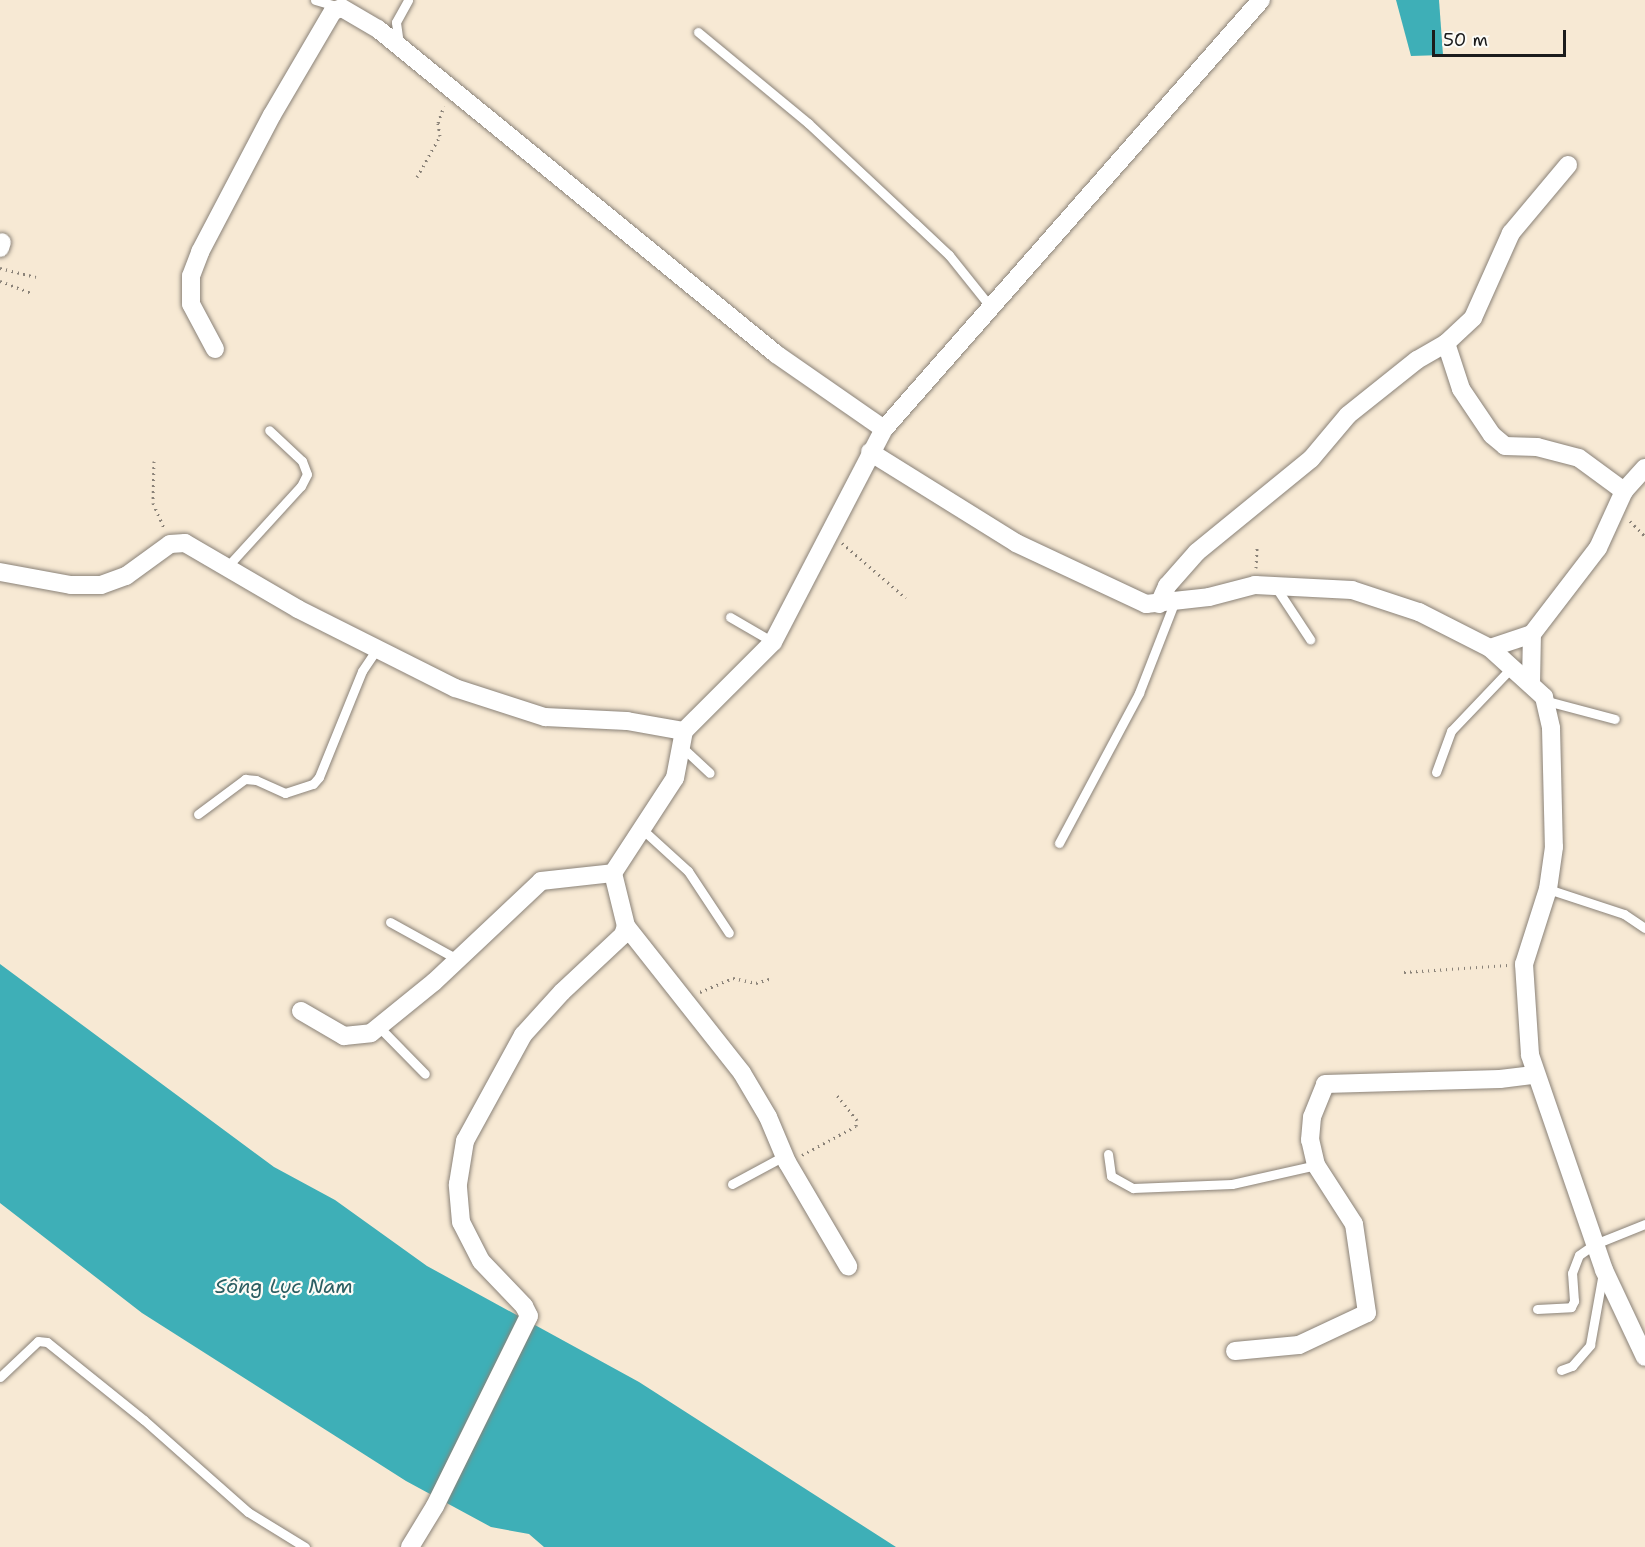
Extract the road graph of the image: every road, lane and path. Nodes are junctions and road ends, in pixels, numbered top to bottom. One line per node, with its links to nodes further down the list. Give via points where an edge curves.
1 (315, 0): 4 (lane)
2 (408, 0): 6 (lane, via 396,22)
3 (1261, 0): 14 (street)
4 (339, 8): 6 (street, via 354,12); 16 (street, via 333,10 272,115 191,276 191,304)
5 (698, 33): 14 (lane, via 808,123 949,255)
6 (399, 46): 7 (street)
7 (453, 92): 9 (path, via 439,116 440,136); 17 (street, via 560,174 776,354)
8 (1568, 165): 15 (street, via 1511,233 1473,318)
9 (417, 177)
10 (0, 268): 11 (path)
11 (36, 277)
12 (0, 281): 13 (path)
13 (32, 293)
14 (990, 305): 17 (street)
15 (1446, 343): 22 (street, via 1461,389 1492,435 1505,446 1536,447 1579,458); 29 (street, via 1417,360 1348,416 1311,459 1197,552 1167,586)
16 (215, 349)
17 (884, 429): 19 (street)
18 (269, 430): 25 (lane, via 303,461 306,474 301,486)
19 (870, 452): 23 (street); 29 (street, via 1016,543 1057,559 1121,594 1146,604)
20 (154, 461): 24 (path, via 153,503)
21 (1645, 468): 22 (street)
22 (1624, 491): 31 (street, via 1598,548)
23 (830, 532): 28 (path); 33 (street)
24 (170, 544): 25 (street, via 193,546); 26 (street, via 126,576 101,585 71,585)
25 (226, 568): 35 (street)
26 (0, 572)
27 (1274, 584): 29 (street); 32 (lane); 34 (street, via 1352,590 1419,612)
28 (906, 598)
29 (1166, 604): 46 (lane, via 1139,693)
30 (730, 617): 33 (lane)
31 (1532, 634): 34 (street); 37 (street)
32 (1310, 639)
33 (773, 642): 40 (street)
34 (1490, 648): 36 (street)
35 (376, 650): 40 (street, via 455,688 529,713 627,721); 44 (lane, via 362,670 313,784 285,793 245,779)
36 (1512, 668): 37 (street); 42 (lane, via 1450,731)
37 (1531, 684): 38 (street)
38 (1547, 701): 39 (lane); 48 (street, via 1554,847)
39 (1615, 718)
40 (684, 731): 41 (street)
41 (684, 749): 43 (lane); 45 (street, via 675,778)
42 (1436, 772)
43 (710, 773)
44 (198, 814)
45 (644, 830): 47 (street); 52 (lane, via 688,871)
46 (1059, 843)
47 (613, 873): 50 (street); 53 (street, via 541,881)
48 (1548, 889): 51 (lane, via 1624,914); 54 (street)
49 (390, 922): 53 (lane)
50 (626, 926): 57 (street); 77 (street, via 617,944 562,992 523,1035 465,1141 458,1184 460,1222 481,1261 529,1316 527,1328)
51 (1645, 928)
52 (729, 933)
53 (457, 959): 59 (street)
54 (1524, 964): 55 (path); 61 (street)
55 (1404, 972)
56 (770, 978): 57 (path, via 756,983 733,978)
57 (678, 996): 64 (street, via 742,1073 768,1116)
58 (301, 1011): 59 (street, via 348,1038)
59 (380, 1028): 60 (lane)
60 (425, 1074)
61 (1534, 1075): 65 (street, via 1329,1083 1321,1090 1312,1117 1310,1140); 68 (street)
62 (837, 1095): 64 (path, via 857,1120 856,1126)
63 (1108, 1154): 65 (lane, via 1111,1176 1133,1188 1232,1184)
64 (785, 1159): 66 (lane); 69 (street)
65 (1316, 1165): 72 (street, via 1354,1224 1367,1313 1299,1345)
66 (732, 1184)
67 (1645, 1224): 68 (lane)
68 (1595, 1245): 70 (street); 71 (lane, via 1573,1267 1573,1306)
69 (848, 1266)
70 (1604, 1270): 73 (street); 74 (lane, via 1590,1345 1572,1366)
71 (1537, 1310)
72 (1234, 1351)
73 (1645, 1357)
74 (1561, 1370)
75 (0, 1377): 76 (lane, via 38,1341 46,1342 144,1420 248,1512)
76 (305, 1547)
77 (410, 1547)

